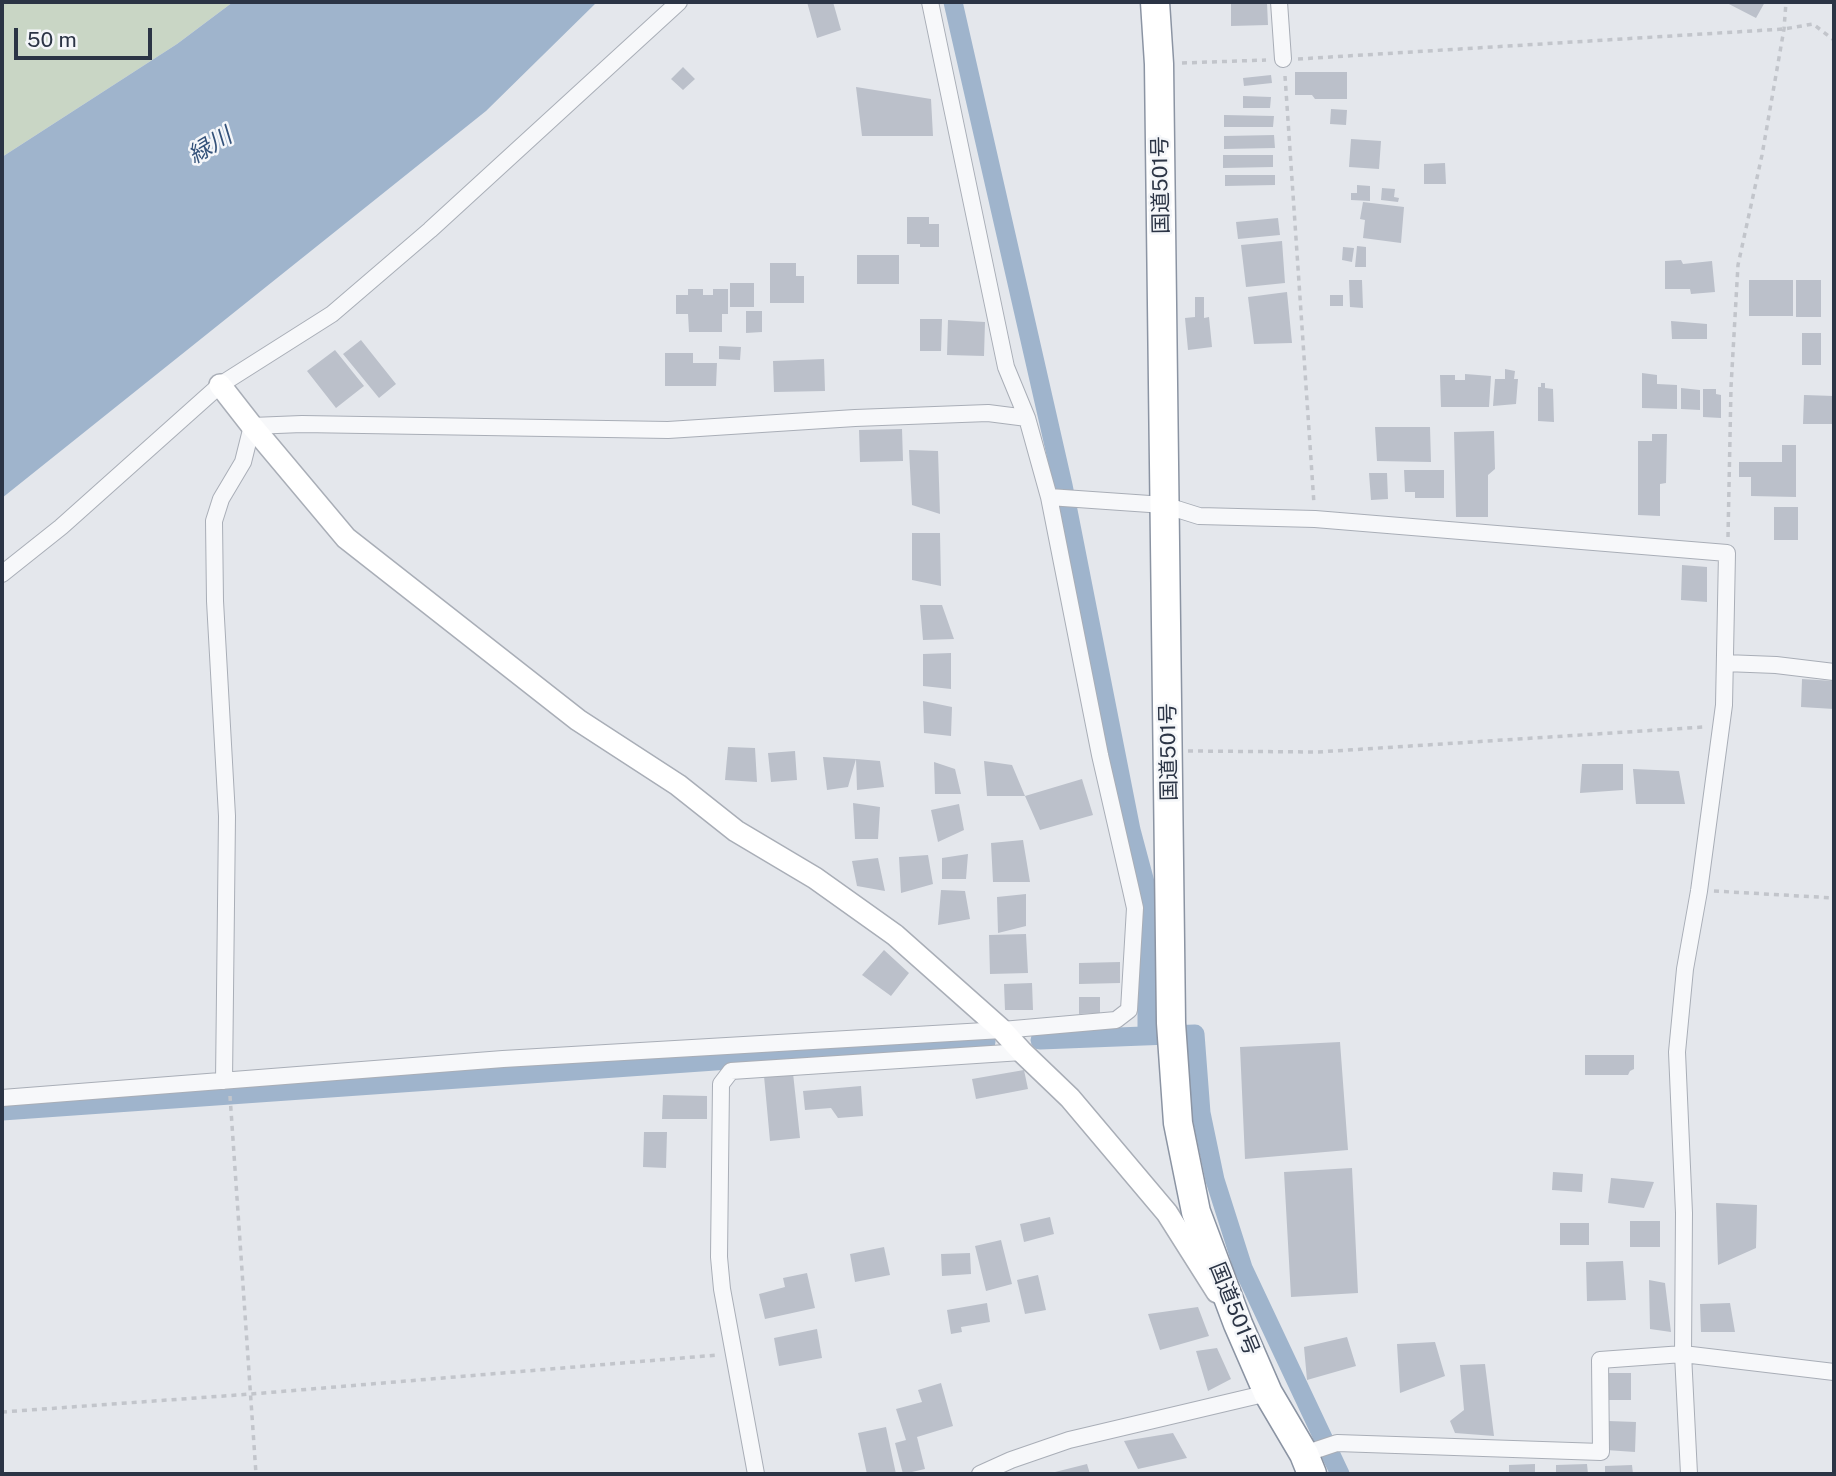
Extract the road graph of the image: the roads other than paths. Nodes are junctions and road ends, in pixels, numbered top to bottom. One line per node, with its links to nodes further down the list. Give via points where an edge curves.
1 (679, 2): 6 (street, via 332,314)
2 (930, 2): 7 (street, via 1006,368)
3 (1155, 2): 10 (highway, 国道501号)
4 (1279, 2): 5 (street)
5 (1283, 60)
6 (220, 385): 8 (street); 11 (street)
7 (1027, 418): 8 (street, via 988,413 667,430); 9 (street)
8 (252, 426): 14 (street, via 346,538 578,720 895,935); 16 (street, via 243,462 214,521 227,816)
9 (1060, 497): 10 (street); 14 (street, via 1100,755 1135,908 1129,1010 1116,1020)
10 (1164, 505): 12 (street, via 1199,516 1315,519 1727,553); 18 (highway, 国道501号, via 1172,1032 1178,1123 1196,1212)
11 (2, 574)
12 (1725, 663): 13 (street); 19 (street, via 1677,1052 1684,1213)
13 (1834, 672)
14 (1002, 1030): 15 (street); 16 (street, via 503,1059)
15 (1021, 1052): 18 (street, via 1070,1098 1167,1213); 23 (street, via 731,1071 721,1084 719,1257)
16 (224, 1081): 17 (street)
17 (2, 1098)
18 (1238, 1324): 21 (highway, 国道501号)
19 (1682, 1354): 20 (street); 22 (street, via 1600,1360 1601,1452 1337,1443); 25 (street)
20 (1834, 1372)
21 (1268, 1393): 22 (highway, 国道501号); 24 (street, via 1069,1440)
22 (1311, 1459)
23 (757, 1474)
24 (980, 1474)
25 (1689, 1474)

